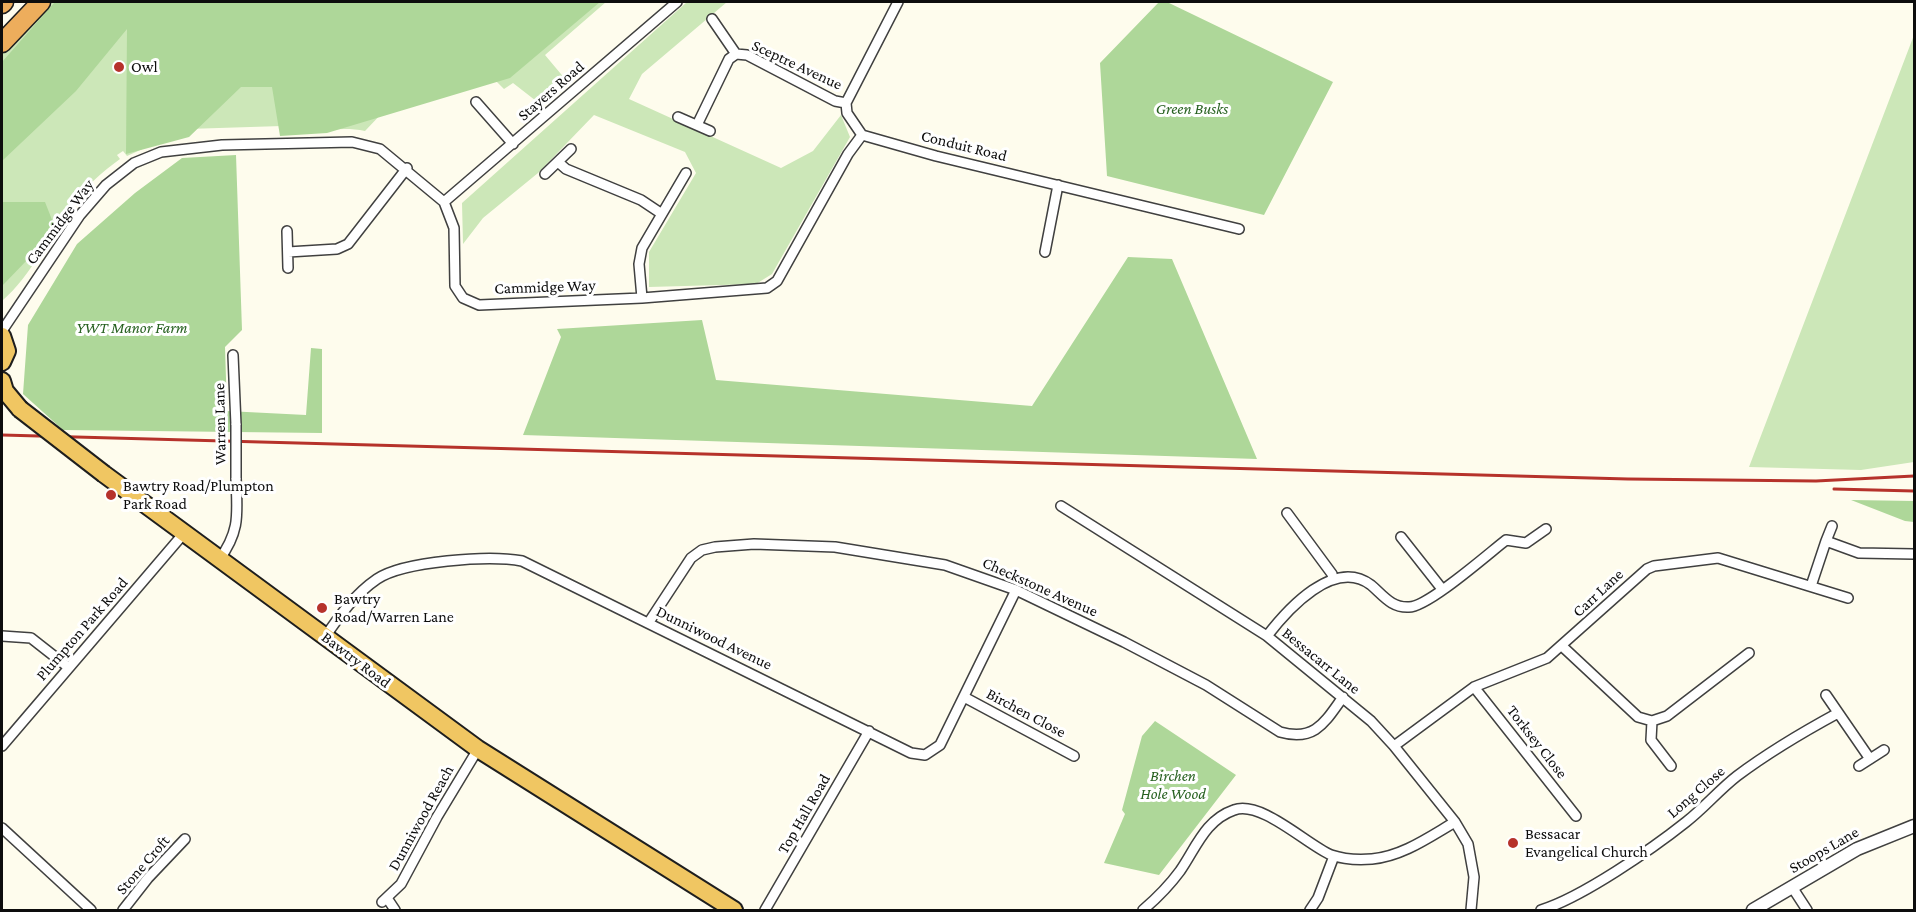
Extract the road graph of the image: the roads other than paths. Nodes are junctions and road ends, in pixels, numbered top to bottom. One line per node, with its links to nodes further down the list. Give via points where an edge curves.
1 (41, 2): 5 (highway)
2 (677, 2): 13 (street, Stayers Road)
3 (898, 2): 8 (street)
4 (712, 19): 6 (street, Sceptre Avenue)
5 (2, 43)
6 (736, 54): 8 (street, Sceptre Avenue, via 747,55); 10 (street, Sceptre Avenue, via 729,59)
7 (476, 102): 13 (street)
8 (846, 103): 12 (street, via 852,123)
9 (678, 117): 10 (street)
10 (698, 125): 11 (street)
11 (710, 131)
12 (862, 135): 19 (street, Conduit Road); 27 (street, Cammidge Way, via 777,281 757,291)
13 (513, 144): 20 (street, Stayers Road)
14 (571, 149): 15 (street)
15 (558, 162): 18 (street); 21 (street, via 566,169 641,200)
16 (407, 168): 20 (street, Cammidge Way); 24 (street, via 348,244 337,249); 28 (street, Cammidge Way, via 380,149 352,142 222,145 161,152 134,163 106,185 80,215)
17 (686, 172): 21 (street)
18 (545, 174)
19 (1058, 185): 22 (street, Conduit Road); 25 (street)
20 (444, 202): 27 (street, Cammidge Way, via 454,228 454,286 463,298 479,305)
21 (662, 214): 27 (street, via 642,248)
22 (1239, 229)
23 (287, 231): 24 (street)
24 (288, 252): 26 (street)
25 (1045, 252)
26 (288, 268)
27 (642, 298)
28 (2, 331)
29 (2, 336): 31 (highway, via 7,351)
30 (233, 355): 41 (street, Warren Lane, bridge, via 237,527)
31 (2, 362)
32 (2, 381): 37 (highway, Bawtry Road, bridge, via 20,409)
33 (1060, 506): 49 (street, Bessacarr Lane)
34 (1287, 513): 42 (street)
35 (1832, 526): 39 (street)
36 (1546, 529): 44 (street, via 1526,543 1506,540)
37 (185, 532): 41 (highway, Bawtry Road); 53 (street, Plumpton Park Road)
38 (1401, 537): 44 (street)
39 (1826, 541): 40 (street, via 1859,553); 43 (street)
40 (1914, 554)
41 (219, 560): 50 (highway, Bawtry Road)
42 (1333, 579): 44 (street, via 1358,579 1388,602 1409,608); 49 (street, via 1314,590)
43 (1810, 586): 46 (street, Carr Lane); 51 (street, Carr Lane, via 1718,558 1654,566)
44 (1442, 589)
45 (1016, 590): 47 (street, Checkstone Avenue, via 945,565 835,547 715,547 691,558); 56 (street, Dunniwood Avenue); 57 (street, Checkstone Avenue, via 1169,665 1280,732 1312,732)
46 (1848, 598)
47 (649, 622): 50 (street, Dunniwood Avenue, via 542,569 522,561 487,557 380,577 358,593); 60 (street, Dunniwood Avenue)
48 (2, 636): 53 (street, via 31,638)
49 (1267, 636): 57 (street, Bessacarr Lane)
50 (325, 637): 63 (highway, Bawtry Road)
51 (1563, 647): 54 (street, Carr Lane, via 1537,663); 59 (street, via 1632,713)
52 (1749, 653): 59 (street, via 1667,716)
53 (68, 668): 61 (street, Plumpton Park Road)
54 (1474, 687): 62 (street, Carr Lane); 69 (street, Torksey Close)
55 (1826, 695): 58 (street)
56 (964, 697): 60 (street, Dunniwood Avenue, via 940,745 925,755 911,753); 65 (street, Birchen Close)
57 (1343, 697): 62 (street, Bessacarr Lane)
58 (1838, 713): 66 (street); 84 (street, Long Close, via 1779,746 1646,850 1563,903)
59 (1652, 721): 67 (street, via 1651,740)
60 (869, 731): 80 (street, Top Hall Road)
61 (2, 746)
62 (1395, 746): 70 (street, Bessacarr Lane)
63 (478, 749): 78 (street, Dunniwood Reach, via 436,817 406,877 384,900); 79 (highway, Bawtry Road)
64 (1884, 750): 66 (street)
65 (1074, 756)
66 (1870, 759): 68 (street)
67 (1671, 765)
68 (1859, 766)
69 (1576, 816)
70 (1455, 822): 74 (street, via 1395,854 1373,859); 83 (street, Bessacarr Lane, via 1473,860)
71 (1914, 826): 75 (street, Stoops Lane, via 1875,840)
72 (2, 828): 76 (street)
73 (185, 839): 77 (street, Stone Croft)
74 (1334, 856): 81 (street, via 1261,812 1235,809 1212,823 1165,891); 82 (street)
75 (1792, 886): 85 (street, Stoops Lane); 86 (street)
76 (91, 910)
77 (123, 910)
78 (395, 910)
79 (734, 910)
80 (765, 910)
81 (1143, 910)
82 (1310, 910)
83 (1471, 910)
84 (1541, 910)
85 (1753, 910)
86 (1807, 910)

